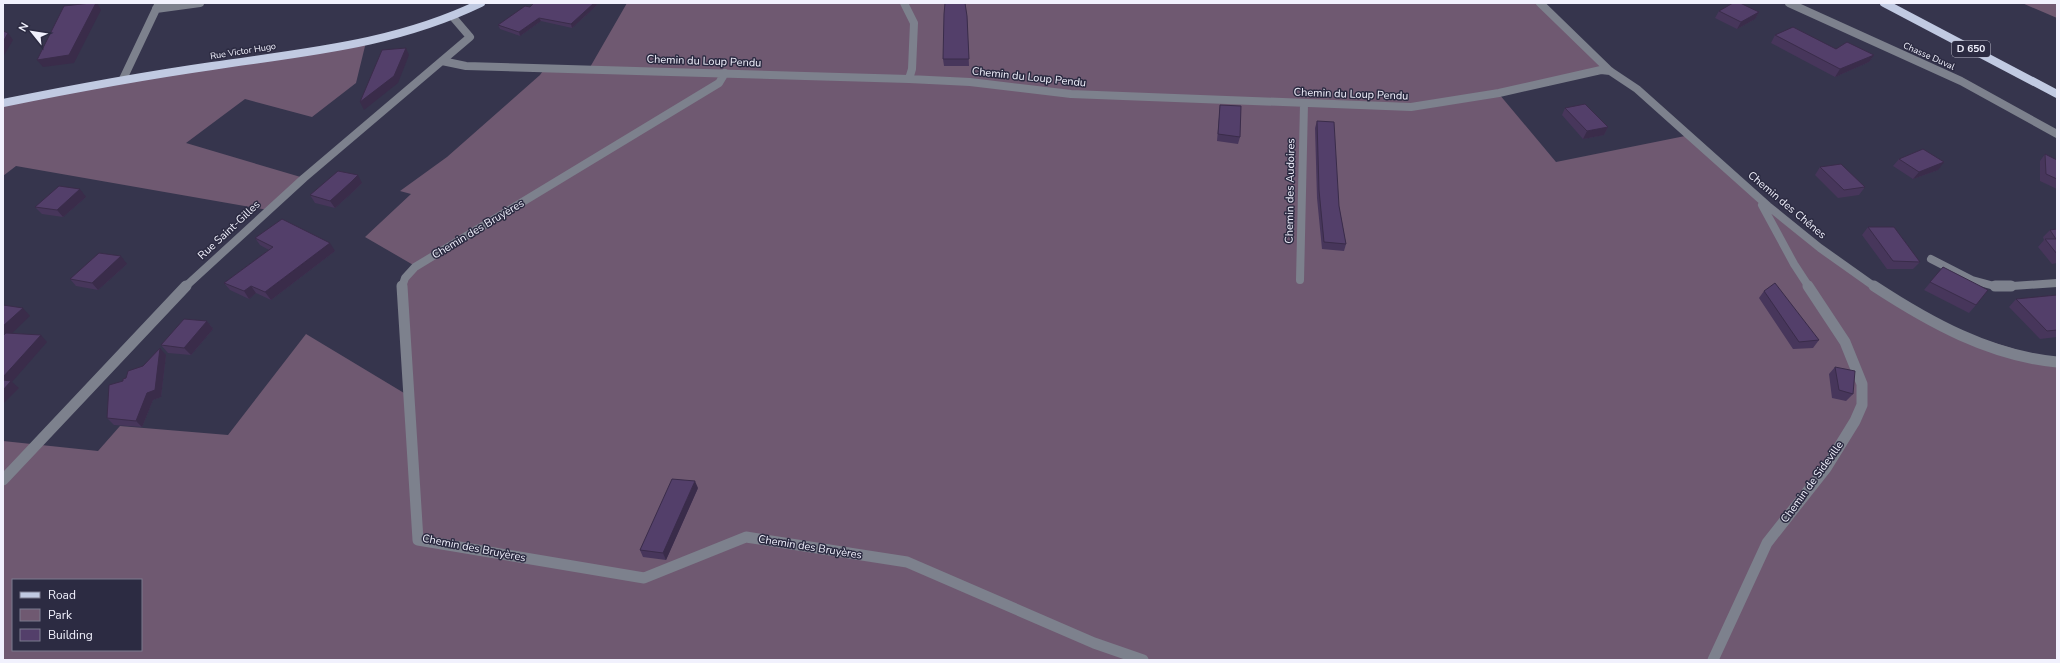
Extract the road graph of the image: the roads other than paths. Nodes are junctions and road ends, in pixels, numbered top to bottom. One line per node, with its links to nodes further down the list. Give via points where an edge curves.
1 (200, 3): 7 (street)
2 (481, 3): 8 (main road, Rue Victor Hugo)
3 (904, 3): 13 (street, via 914,24 912,69)
4 (1540, 3): 10 (street, Chemin des Chênes)
5 (1789, 3): 17 (street, Chasse Duval, via 1961,81)
6 (1884, 3): 14 (main road, D 650)
7 (158, 6): 12 (street)
8 (452, 16): 9 (street, Rue Saint-Gilles, via 470,37); 12 (main road, Rue Victor Hugo, via 416,30 366,42)
9 (442, 61): 11 (street, Chemin du Loup Pendu, via 466,66); 23 (street, Rue Saint-Gilles, via 304,178 183,289)
10 (1610, 71): 16 (street, Chemin du Loup Pendu, via 1601,70 1499,93 1412,107); 18 (street, Chemin des Chênes, via 1624,78)
11 (726, 73): 13 (street, Chemin du Loup Pendu); 24 (street, Chemin des Bruyères, via 720,83 415,266 404,278 402,285 418,540 644,578 746,537 907,562 1094,644)
12 (124, 79): 15 (main road, Rue Victor Hugo)
13 (909, 79): 16 (street, Chemin du Loup Pendu, via 970,82 1071,94)
14 (2057, 94)
15 (3, 103)
16 (1304, 104): 20 (street, Chemin des Audoires)
17 (2057, 134)
18 (1760, 200): 22 (street, Chemin des Chênes, via 1840,264 1906,306 2003,354 2034,361); 25 (street, Chemin de Sideville, via 1794,264 1845,342 1862,384 1862,405 1826,468 1767,543)
19 (1931, 259): 21 (street, via 1972,280 1998,287)
20 (1300, 280)
21 (2057, 283)
22 (2057, 362)
23 (3, 480)
24 (1143, 660)
25 (1713, 660)

